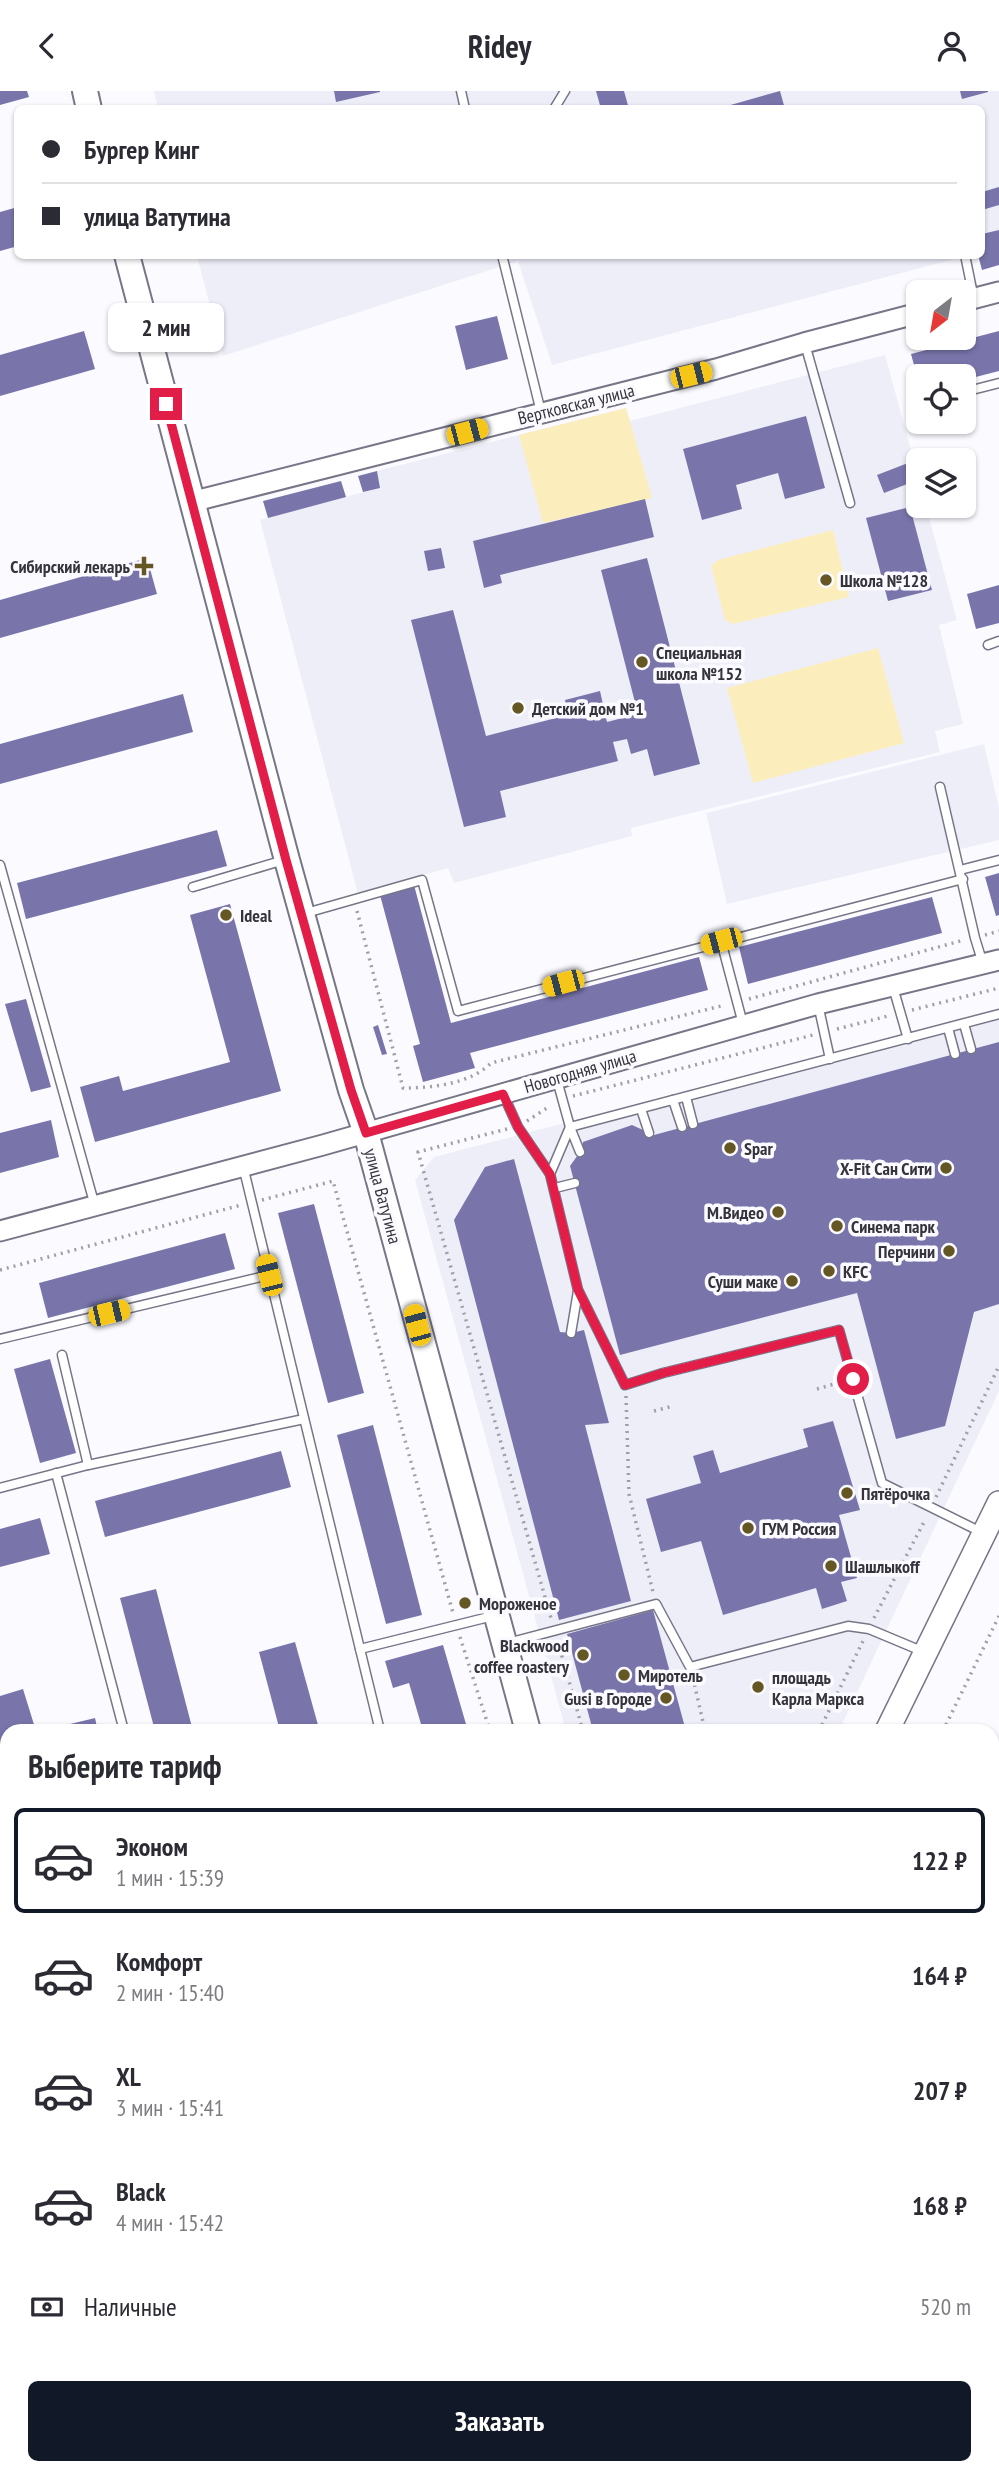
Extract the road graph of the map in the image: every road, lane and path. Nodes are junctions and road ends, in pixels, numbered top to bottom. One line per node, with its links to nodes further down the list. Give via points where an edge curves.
1 (128, 259): 12 (main road, улица Ватутина)
2 (503, 259): 11 (lane)
3 (965, 259): 4 (lane)
4 (967, 280)
5 (999, 292): 6 (street)
6 (976, 298)
7 (906, 316): 8 (street, Вертковская улица)
8 (804, 342): 11 (street, Вертковская улица); 13 (lane)
9 (999, 383): 10 (lane)
10 (976, 390)
11 (541, 413): 12 (street, Вертковская улица)
12 (191, 502): 17 (main road, улица Ватутина)
13 (850, 503)
14 (999, 641): 15 (lane)
15 (988, 645)
16 (940, 787): 20 (lane)
17 (286, 860): 22 (lane); 24 (main road, улица Ватутина)
18 (999, 860): 20 (lane)
19 (0, 865): 61 (lane)
20 (960, 870): 21 (lane)
21 (963, 879): 26 (lane); 27 (lane)
22 (193, 887)
23 (354, 899): 24 (lane); 27 (lane, via 422,880 458,1011); 31 (path, via 403,1088 426,1088 466,1078 480,1074 491,1063)
24 (302, 914): 53 (main road, улица Ватутина)
25 (999, 931): 26 (path)
26 (975, 937): 28 (lane); 31 (path)
27 (721, 941): 31 (lane)
28 (991, 962): 29 (street, Новогодняя улица)
29 (892, 984): 32 (street, Новогодняя улица); 33 (lane)
30 (999, 988): 33 (path)
31 (737, 1002): 35 (lane)
32 (818, 1004): 35 (street, Новогодняя улица); 38 (lane)
33 (900, 1013): 38 (path); 39 (lane)
34 (999, 1014): 36 (lane)
35 (743, 1024): 43 (street, Новогодняя улица)
36 (964, 1024): 37 (lane); 40 (lane)
37 (948, 1028): 39 (lane); 41 (lane)
38 (824, 1032): 42 (lane); 46 (path)
39 (908, 1039): 42 (lane)
40 (971, 1049)
41 (955, 1054)
42 (830, 1059): 45 (lane)
43 (556, 1077): 44 (street, Новогодняя улица); 46 (lane)
44 (503, 1094): 50 (lane); 53 (street, Новогодняя улица)
45 (686, 1097): 47 (lane); 49 (lane)
46 (562, 1099): 50 (path); 51 (lane)
47 (673, 1100): 48 (lane); 52 (lane)
48 (641, 1109): 51 (lane); 54 (lane)
49 (693, 1124)
50 (518, 1127): 57 (lane); 87 (path, via 418,1151)
51 (570, 1127): 55 (lane); 57 (lane)
52 (682, 1127)
53 (366, 1133): 56 (street, Новогодняя улица); 83 (main road, улица Ватутина)
54 (649, 1133)
55 (580, 1152)
56 (243, 1166): 60 (lane); 61 (street, Новогодняя улица)
57 (550, 1174): 59 (lane)
58 (575, 1183): 59 (lane)
59 (555, 1188): 65 (lane)
60 (252, 1203): 63 (path); 64 (lane); 85 (path, via 332,1181)
61 (94, 1206): 62 (street, Новогодняя улица)
62 (0, 1231)
63 (0, 1270)
64 (269, 1275): 67 (lane); 75 (lane)
65 (578, 1290): 66 (lane); 71 (lane)
66 (571, 1333)
67 (0, 1339)
68 (62, 1355): 76 (lane)
69 (999, 1366): 80 (path)
70 (853, 1379): 71 (lane, via 839,1330); 72 (path); 80 (lane, via 882,1483)
71 (625, 1385): 82 (path, via 629,1494)
72 (817, 1389)
73 (674, 1406): 74 (path)
74 (654, 1411)
75 (304, 1419): 76 (lane); 89 (lane)
76 (88, 1465): 77 (lane)
77 (57, 1473): 78 (lane); 92 (lane)
78 (0, 1488)
79 (999, 1503): 81 (main road)
80 (931, 1508): 81 (lane); 86 (path)
81 (984, 1534): 90 (main road)
82 (656, 1604): 87 (lane); 91 (lane)
83 (497, 1615): 85 (lane); 88 (main road, улица Ватутина)
84 (999, 1616): 100 (path)
85 (456, 1625): 89 (lane); 94 (path)
86 (869, 1629): 90 (lane); 91 (lane, via 848,1626); 98 (path)
87 (554, 1631): 88 (lane); 96 (path)
88 (505, 1644): 95 (main road, улица Ватутина)
89 (360, 1649): 93 (lane)
90 (924, 1652): 99 (main road)
91 (690, 1667): 97 (path)
92 (122, 1724)
93 (378, 1724)
94 (488, 1724)
95 (526, 1724)
96 (581, 1724)
97 (703, 1724)
98 (822, 1724)
99 (890, 1724)
100 (946, 1724)

